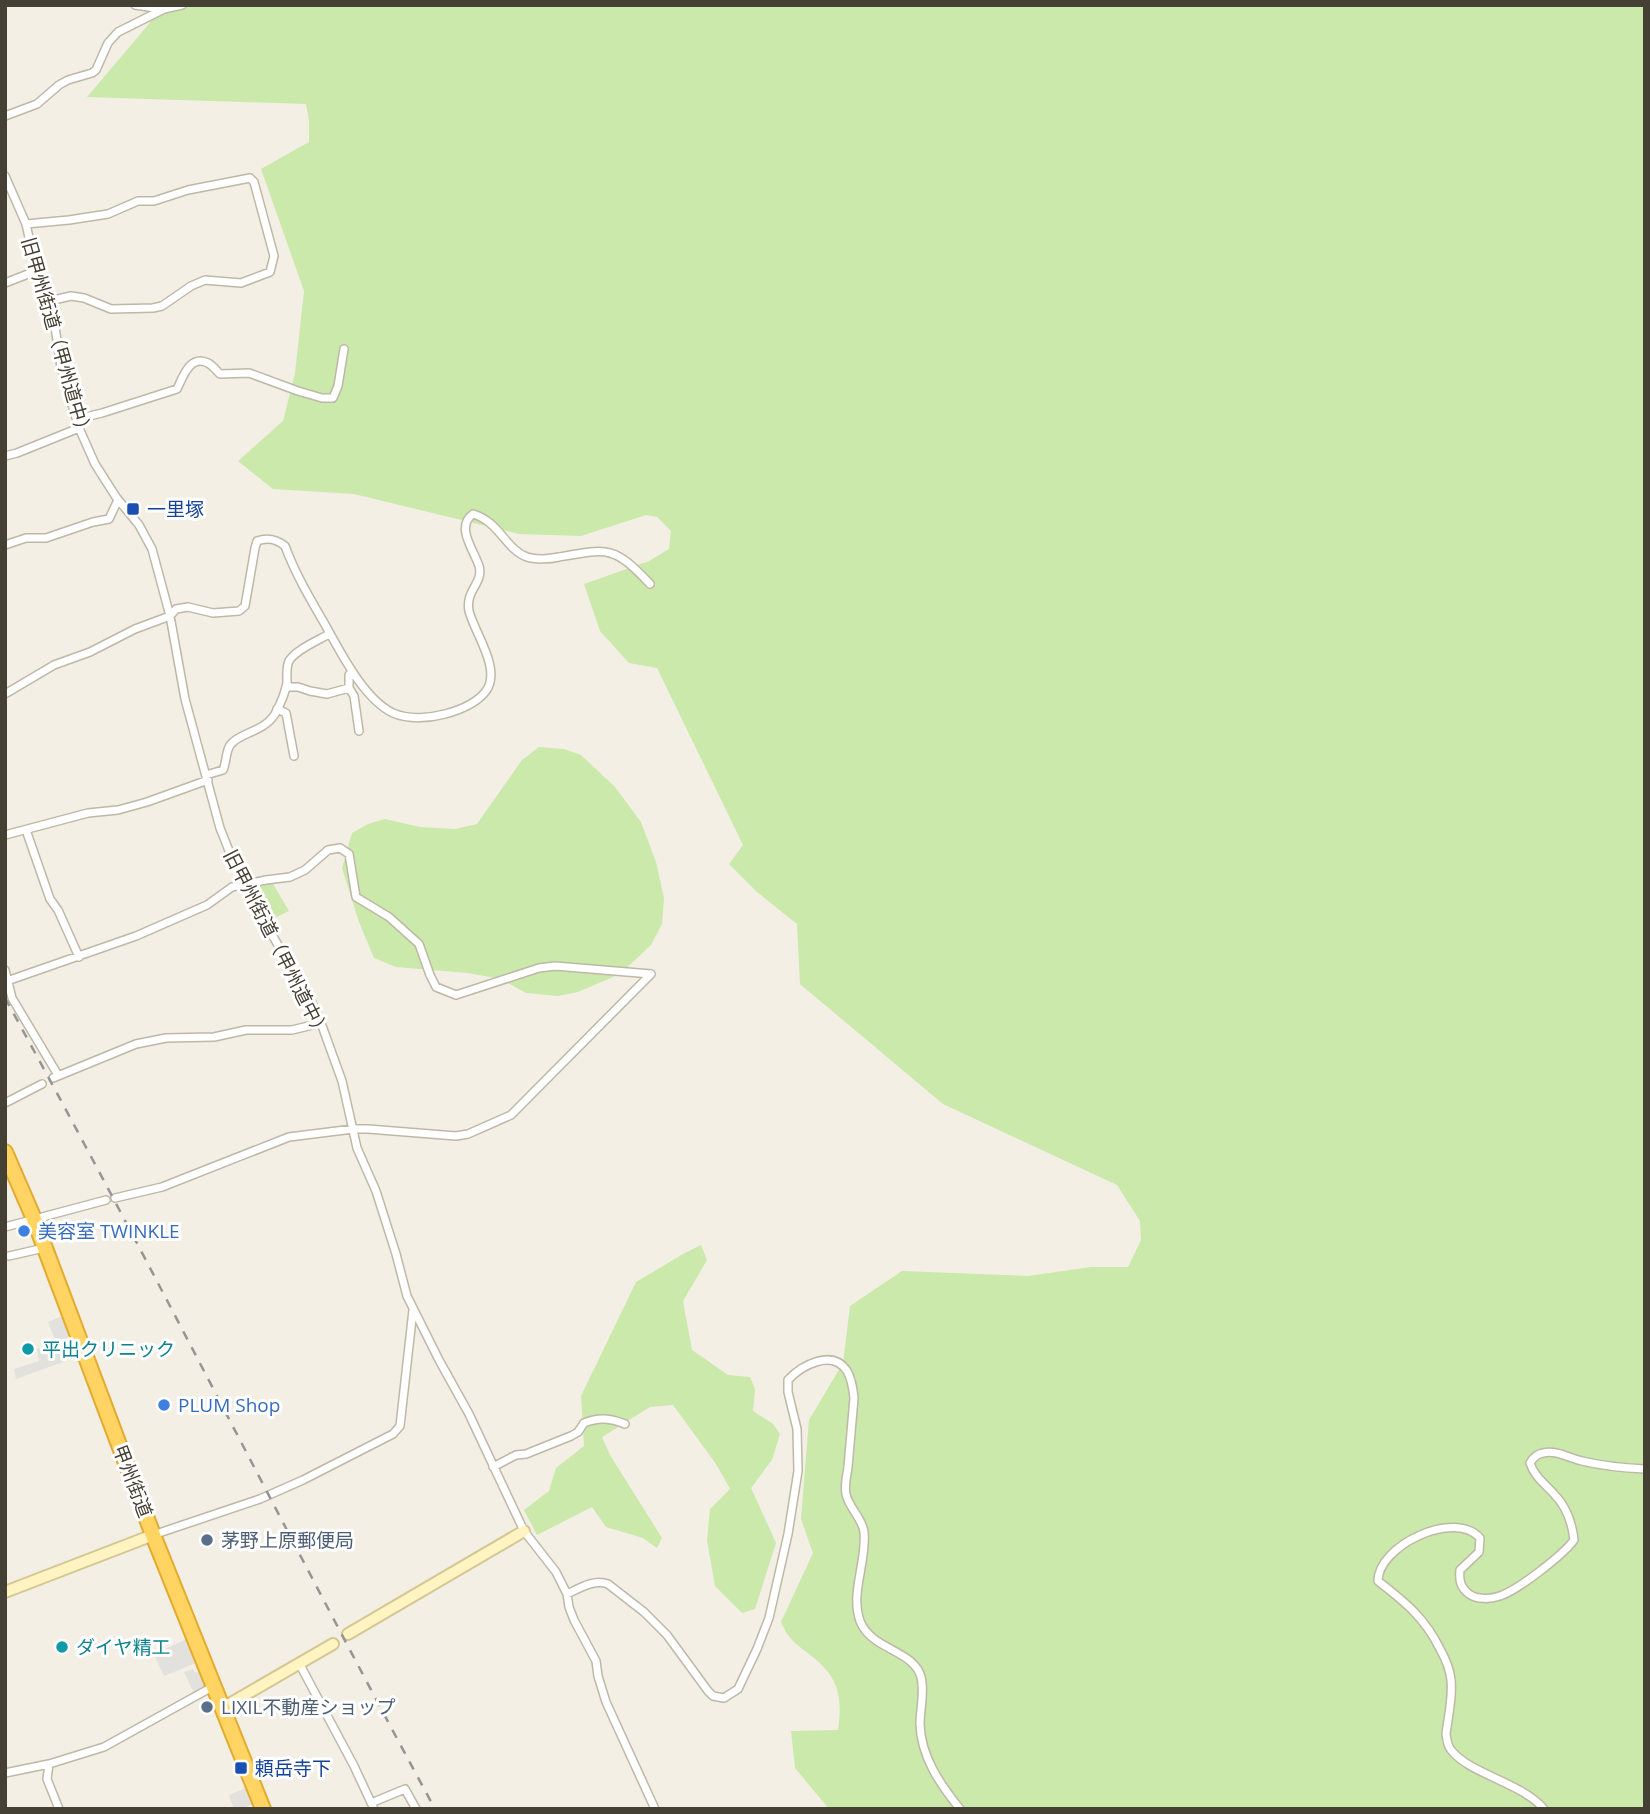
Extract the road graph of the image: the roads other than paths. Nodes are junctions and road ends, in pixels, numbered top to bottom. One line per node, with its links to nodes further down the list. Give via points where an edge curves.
1 (135, 5): 3 (street)
2 (182, 5): 3 (street)
3 (164, 9): 4 (street, via 118,32 92,73 68,80 37,104)
4 (5, 116)
5 (5, 176): 6 (street, 旧甲州街道（甲州道中）)
6 (26, 224): 7 (street, 旧甲州街道（甲州道中）); 9 (street, via 108,214 138,201 188,190 250,178 254,182 274,256 270,272 242,283 205,280 153,308 111,309 71,296)
7 (36, 269): 8 (street); 9 (street, 旧甲州街道（甲州道中）)
8 (5, 283)
9 (49, 301): 11 (street, 旧甲州街道（甲州道中）, via 61,367)
10 (344, 349): 11 (street, via 333,398 249,373 220,374 198,360 188,365 177,388)
11 (77, 419): 12 (street, 旧甲州街道（甲州道中）)
12 (79, 428): 13 (street); 14 (street, 旧甲州街道（甲州道中）)
13 (5, 456)
14 (118, 500): 15 (street, via 109,519); 17 (street, 旧甲州街道（甲州道中）, via 152,549)
15 (5, 545)
16 (650, 584): 19 (street, via 612,552 527,557 485,517 473,513 465,530 480,579 470,593 469,609 488,657 488,690 460,710 406,717 384,707)
17 (170, 616): 18 (street, via 176,609 188,607 213,613 239,611 245,606 257,541 269,538 285,546); 22 (street, via 54,665); 26 (street, 旧甲州街道（甲州道中）, via 185,699)
18 (329, 634): 19 (street); 20 (street, via 289,661)
19 (352, 671): 21 (street)
20 (286, 687): 21 (street, via 327,694); 23 (street)
21 (349, 688): 24 (street)
22 (5, 694)
23 (277, 709): 25 (street, via 286,713); 26 (street, via 269,722 232,743 223,770)
24 (359, 730)
25 (294, 756)
26 (207, 777): 27 (street, via 147,802); 29 (street, 旧甲州街道（甲州道中）, via 220,828)
27 (26, 830): 28 (street); 30 (street, via 50,899)
28 (5, 835)
29 (247, 884): 30 (street, via 232,887 191,913); 33 (street, 旧甲州街道（甲州道中）); 36 (street, via 290,877 328,850 340,848 349,853 356,897 389,917 419,944 436,987 456,995 555,966 651,974 511,1115 456,1136)
30 (79, 957): 32 (street)
31 (5, 970): 32 (street)
32 (8, 981): 33 (street, via 12,998 56,1077 136,1044 246,1030 292,1030)
33 (321, 1023): 36 (street, 旧甲州街道（甲州道中）)
34 (43, 1084): 35 (street)
35 (5, 1103)
36 (353, 1129): 38 (street, via 289,1138 162,1187); 44 (street, 旧甲州街道（甲州道中）)
37 (5, 1152): 40 (highway, 甲州街道)
38 (115, 1198)
39 (106, 1200): 40 (street)
40 (34, 1219): 41 (street); 42 (highway, 甲州街道)
41 (5, 1227)
42 (44, 1248): 43 (street); 49 (highway, 甲州街道)
43 (9, 1256)
44 (413, 1309): 46 (street); 49 (street, 旧甲州街道（甲州道中）, via 400,1426 393,1434 260,1499)
45 (625, 1424): 46 (street, via 597,1418 571,1436)
46 (494, 1467): 48 (street)
47 (1645, 1468): 65 (street, via 1596,1464 1557,1453 1534,1457 1531,1468 1572,1522 1574,1540 1511,1591 1497,1597 1471,1596 1459,1581 1460,1570 1479,1552 1479,1538 1466,1528 1433,1529 1417,1535 1385,1560 1378,1575 1378,1581 1425,1622 1447,1661 1451,1680 1446,1734 1451,1750)
48 (524, 1531): 51 (street); 52 (street)
49 (153, 1535): 50 (street); 55 (highway, 甲州街道)
50 (5, 1592)
51 (567, 1594): 63 (street, via 596,1661 606,1702); 64 (street, via 595,1582 608,1584 667,1634 708,1692 724,1698 738,1689 769,1618 788,1534 798,1471 797,1429 788,1380 821,1360 840,1364 852,1383 854,1398 846,1495 864,1532 857,1607 860,1621 881,1645 917,1666 923,1684 921,1739 929,1764)
52 (348, 1634)
53 (334, 1644): 54 (street)
54 (299, 1664): 56 (street); 59 (street)
55 (215, 1686): 56 (highway, 甲州街道); 57 (street, via 104,1747)
56 (223, 1707): 61 (highway, 甲州街道)
57 (48, 1764): 58 (street); 60 (street, via 47,1779)
58 (5, 1773)
59 (372, 1806): 62 (street, via 405,1788)
60 (59, 1809)
61 (263, 1809)
62 (416, 1809)
63 (655, 1809)
64 (960, 1809)
65 (1544, 1809)

